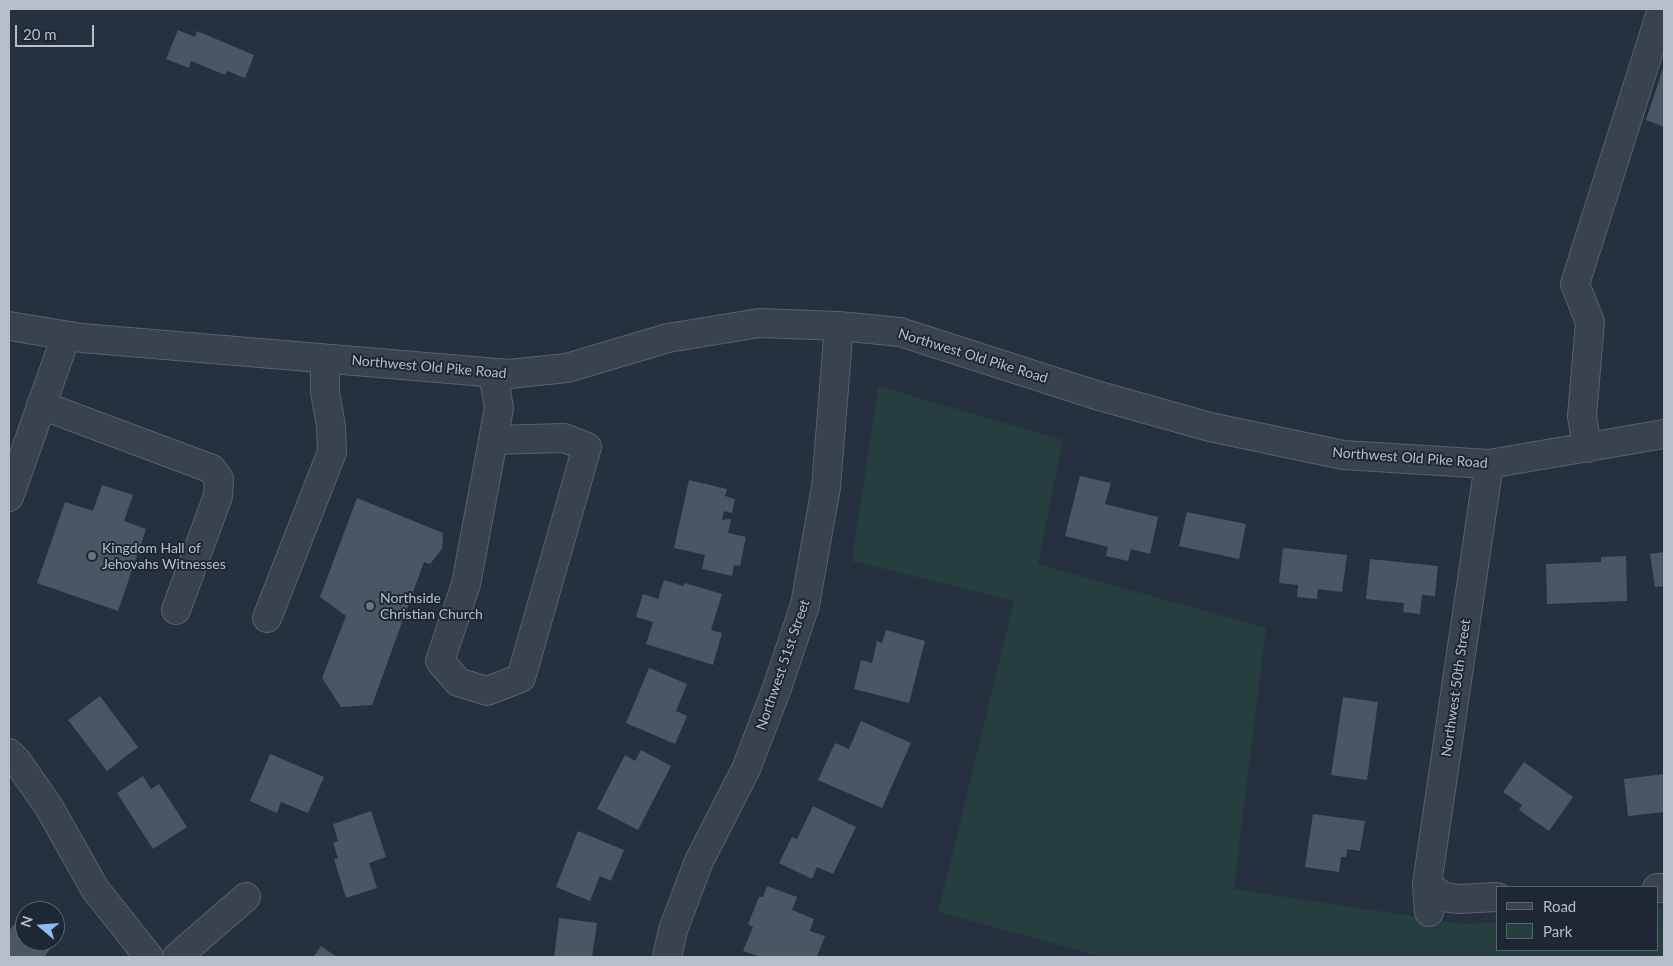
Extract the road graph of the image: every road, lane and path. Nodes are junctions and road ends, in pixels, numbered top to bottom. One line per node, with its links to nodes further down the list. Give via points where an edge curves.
1 (1662, 9): 10 (street, via 1576,284 1590,322 1582,416)
2 (9, 326): 4 (street, Northwest Old Pike Road)
3 (839, 326): 6 (street, Northwest Old Pike Road, via 759,323 668,338 567,368); 11 (street, Northwest Old Pike Road, via 900,332 1096,395 1210,427 1343,455); 22 (street, Northwest 51st Street, via 826,487 805,605 746,769 699,861 673,930)
4 (66, 336): 5 (street, Northwest Old Pike Road); 7 (street)
5 (325, 359): 6 (street, Northwest Old Pike Road); 14 (street, via 332,452)
6 (493, 373): 9 (street, via 499,408)
7 (41, 406): 12 (street); 13 (street, via 212,469 219,479 218,496)
8 (1664, 434): 10 (street, Northwest Old Pike Road)
9 (493, 440): 9 (street, via 466,584 440,661 458,682 487,691 521,678 587,447 564,438)
10 (1587, 448): 11 (street, Northwest Old Pike Road)
11 (1489, 464): 16 (street, Northwest 50th Street)
12 (9, 497)
13 (176, 610)
14 (267, 618)
15 (9, 753): 20 (street, via 49,807 94,889)
16 (1427, 884): 18 (street, via 1443,897); 19 (street, Northwest 50th Street)
17 (246, 897): 21 (street)
18 (1496, 897)
19 (1429, 912)
20 (149, 957)
21 (177, 957)
22 (667, 957)

